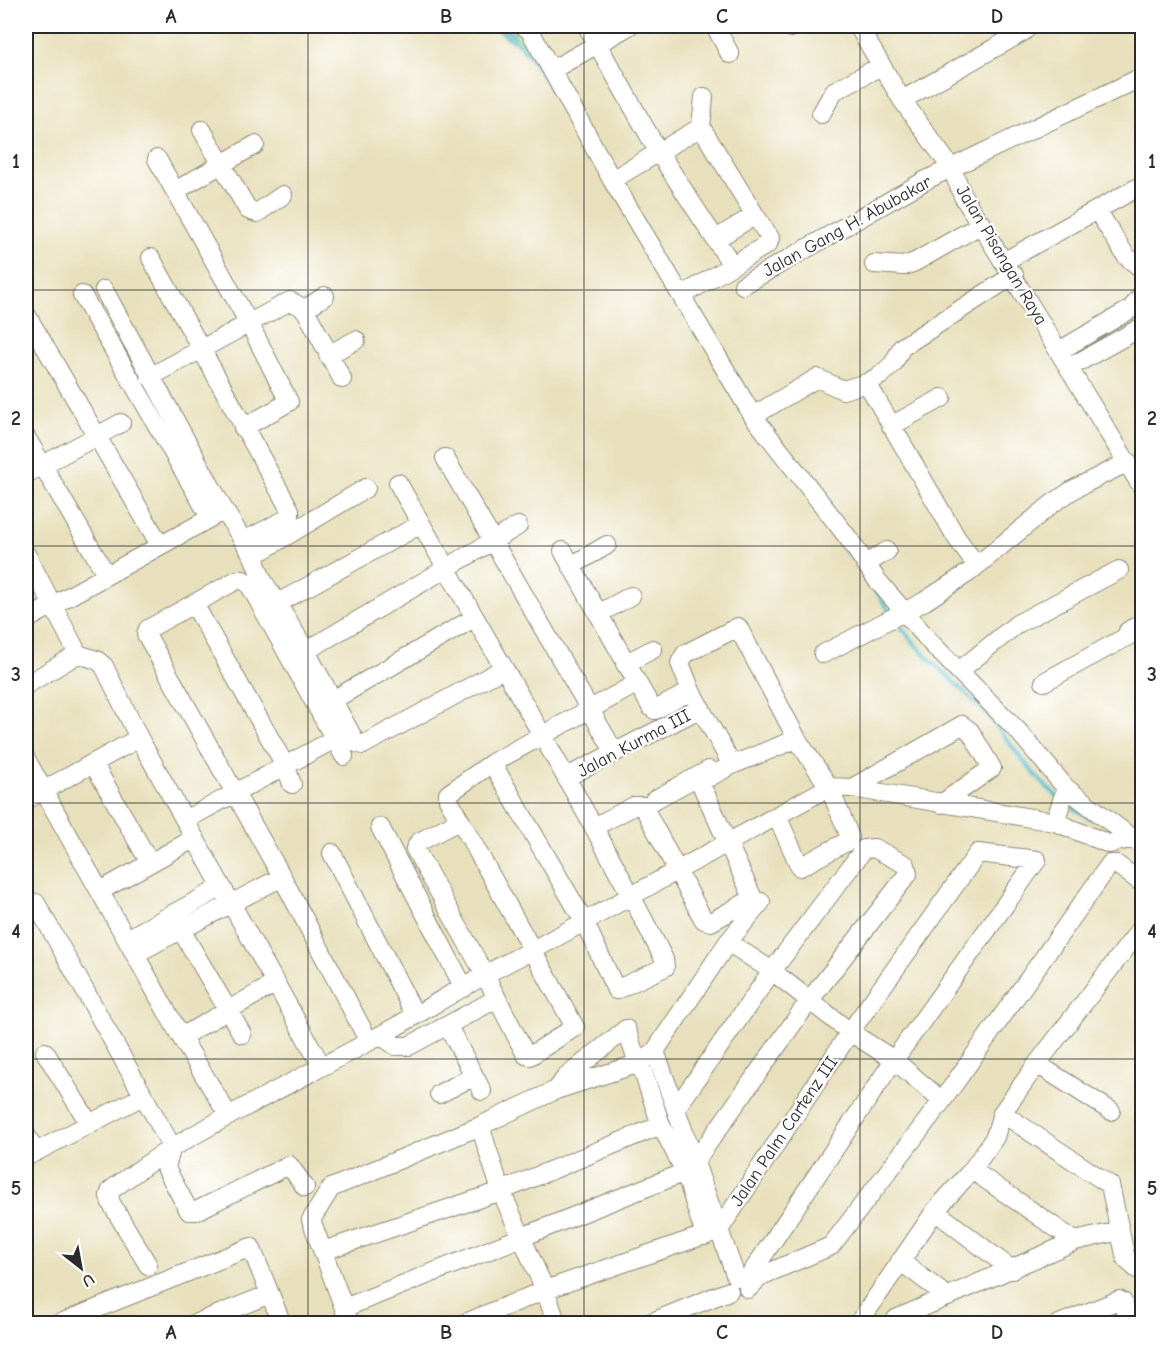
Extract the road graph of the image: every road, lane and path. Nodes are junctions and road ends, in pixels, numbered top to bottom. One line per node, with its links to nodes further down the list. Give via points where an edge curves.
1 (523, 26): 10 (street)
2 (587, 26): 7 (street)
3 (629, 26): 7 (street)
4 (715, 26): 8 (street)
5 (858, 26): 9 (street, Jalan Pisangan Raya)
6 (1030, 26): 13 (street)
7 (598, 44): 10 (street); 18 (street)
8 (730, 54)
9 (881, 66): 13 (street, Jalan Pisangan Raya); 14 (street, via 834,91)
10 (552, 70): 22 (street)
11 (1143, 77): 21 (street, Jalan Gang H. Abubakar)
12 (704, 97): 15 (street)
13 (902, 100): 21 (street, Jalan Pisangan Raya)
14 (821, 114)
15 (701, 127): 18 (street); 27 (street)
16 (202, 130): 20 (street)
17 (255, 145): 20 (street)
18 (658, 151): 22 (street); 29 (street)
19 (157, 159): 24 (street)
20 (221, 164): 24 (street); 25 (street, via 252,213)
21 (952, 169): 28 (street, Jalan Pisangan Raya, via 963,196); 35 (street, Jalan Gang H. Abubakar)
22 (612, 180): 40 (street)
23 (1143, 185): 26 (street)
24 (175, 191): 43 (street)
25 (283, 195)
26 (1098, 210): 33 (street); 34 (street, via 1126,256)
27 (755, 215): 29 (street); 32 (street, via 770,241)
28 (982, 224): 31 (street, via 915,262 904,266); 33 (street, Jalan Pisangan Raya)
29 (716, 238): 32 (street)
30 (151, 258): 47 (street)
31 (874, 264)
32 (732, 265): 40 (street)
33 (1010, 268): 46 (street, Jalan Pisangan Raya); 52 (street, via 902,347 893,364)
34 (1143, 269)
35 (743, 285)
36 (104, 290): 50 (street)
37 (82, 294): 66 (street)
38 (1143, 294): 46 (street, via 1131,309)
39 (325, 296): 41 (street)
40 (683, 296): 54 (street)
41 (304, 309): 43 (street, via 290,301); 48 (street)
42 (28, 323): 59 (street)
43 (250, 325): 47 (street); 57 (street, via 289,402)
44 (1143, 327): 49 (street)
45 (356, 340): 48 (street)
46 (1059, 351): 49 (street, Jalan Pisangan Raya)
47 (201, 352): 50 (street); 57 (street)
48 (328, 355): 51 (street)
49 (1070, 367): 61 (street, Jalan Pisangan Raya)
50 (150, 377): 66 (street)
51 (342, 379)
52 (867, 383): 54 (street, via 843,390 818,378); 56 (street)
53 (942, 398): 56 (street)
54 (753, 416): 75 (street, via 797,462)
55 (121, 423): 59 (street)
56 (891, 426): 76 (street)
57 (243, 428): 72 (street, via 291,513)
58 (26, 436): 62 (street)
59 (96, 437): 62 (street); 70 (street)
60 (445, 458): 69 (street)
61 (1135, 467): 65 (street, Jalan Pisangan Raya); 76 (street, via 1060,499)
62 (34, 470): 79 (street)
63 (398, 483): 67 (street)
64 (366, 488): 72 (street)
65 (1143, 488)
66 (217, 513): 70 (street); 72 (street)
67 (421, 524): 77 (street); 82 (street)
68 (518, 526): 69 (street)
69 (493, 540): 77 (street); 103 (street)
70 (160, 545): 79 (street)
71 (607, 545): 86 (street, via 567,558)
72 (248, 549): 80 (street)
73 (887, 551): 75 (street)
74 (26, 554): 84 (street)
75 (866, 564): 85 (street)
76 (976, 565): 85 (street, via 925,601)
77 (446, 568): 87 (street); 91 (street)
78 (1119, 570): 96 (street, via 1017,624)
79 (106, 574): 84 (street)
80 (256, 582): 82 (street); 83 (street, via 237,580); 104 (street)
81 (631, 596): 86 (street)
82 (278, 603): 91 (street)
83 (194, 604): 114 (street); 120 (street, via 148,629 146,634)
84 (53, 605): 88 (street); 92 (street)
85 (903, 610): 93 (street); 96 (street)
86 (598, 614): 94 (street)
87 (474, 618): 95 (street); 101 (street)
88 (26, 620)
89 (1143, 623): 97 (street, via 1128,631 1130,635)
90 (652, 649): 94 (street)
91 (306, 651): 101 (street)
92 (78, 654): 99 (street); 106 (street, via 104,666)
93 (823, 654)
94 (625, 664): 98 (street)
95 (503, 669): 104 (street, via 363,745); 105 (street)
96 (958, 671): 118 (street, via 1019,732)
97 (1044, 682)
98 (636, 684): 100 (street, via 655,710); 103 (street)
99 (26, 685)
100 (692, 691): 102 (street); 107 (street, via 680,659 738,627)
101 (333, 700): 104 (street)
102 (701, 708): 108 (street, Jalan Kurma III); 111 (street)
103 (590, 709): 105 (street); 108 (street)
104 (341, 736): 109 (street); 114 (street)
105 (541, 736): 113 (street); 115 (street)
106 (139, 738): 112 (street); 125 (street)
107 (798, 739): 111 (street); 116 (street)
108 (615, 753): 115 (street, Jalan Kurma III)
109 (344, 756)
110 (26, 759): 119 (street)
111 (730, 762): 122 (street); 132 (street, via 700,782)
112 (93, 763): 119 (street); 134 (street)
113 (492, 763): 126 (street, via 448,794); 144 (street)
114 (289, 775): 120 (street)
115 (567, 777): 129 (street)
116 (829, 787): 117 (street); 124 (street); 124 (street, via 850,837 800,867)
117 (852, 788): 123 (street); 123 (street, via 962,725 970,731 992,768)
118 (1066, 788): 127 (street); 131 (street)
119 (43, 790): 121 (street); 139 (street)
120 (235, 793): 125 (street); 136 (street)
121 (26, 800)
122 (654, 800)
123 (941, 804): 127 (street)
124 (777, 816): 132 (street)
125 (185, 820): 130 (street)
126 (460, 820): 149 (street); 151 (street, via 419,842 415,849)
127 (1055, 822): 131 (street, via 1109,844)
128 (380, 827): 153 (street)
129 (594, 827): 135 (street, via 634,806 644,806); 140 (street)
130 (195, 838): 134 (street); 138 (street)
131 (1139, 840)
132 (730, 842): 135 (street); 135 (street, via 752,896 711,922 704,920)
133 (332, 853): 157 (street)
134 (150, 863): 139 (street)
135 (676, 870): 140 (street)
136 (282, 877): 143 (street); 162 (street)
137 (1143, 883): 171 (street, via 1114,863 1108,866)
138 (222, 887): 143 (street); 148 (street)
139 (100, 891): 148 (street)
140 (632, 896): 144 (street); 144 (street, via 664,959 664,967 616,990)
141 (761, 902): 147 (street)
142 (36, 903): 170 (street)
143 (231, 903): 146 (street); 152 (street)
144 (584, 921): 149 (street)
145 (1143, 927): 166 (street)
146 (181, 930): 148 (street); 156 (street)
147 (729, 942): 150 (street); 164 (street)
148 (131, 946): 161 (street)
149 (533, 950): 151 (street); 154 (street, via 574,1030 528,1056)
150 (772, 971): 155 (street); 155 (street, via 864,849 874,848 906,865 908,874); 172 (street)
151 (484, 973): 153 (street); 154 (street)
152 (276, 983): 156 (street); 167 (street)
153 (464, 988): 157 (street)
154 (496, 999): 158 (street)
155 (809, 1001): 159 (street); 182 (street)
156 (228, 1010): 160 (street); 161 (street)
157 (415, 1015): 162 (street)
158 (448, 1026): 162 (street, via 409,1046); 169 (street, via 478,1083)
159 (850, 1032): 165 (street); 165 (street, Jalan Palm Cartenz III, via 978,854 1037,860); 188 (street, Jalan Palm Cartenz III)
160 (242, 1034)
161 (181, 1037): 175 (street)
162 (374, 1038): 167 (street)
163 (45, 1052): 176 (street)
164 (644, 1059): 168 (street); 168 (street, via 626,1029 566,1077); 172 (street); 177 (street)
165 (894, 1060): 171 (street); 196 (street)
166 (1037, 1064): 173 (street); 174 (street)
167 (321, 1065): 175 (street)
168 (556, 1090): 178 (street)
169 (439, 1094)
170 (143, 1096): 176 (street); 180 (street)
171 (942, 1101): 196 (street, via 831,1246)
172 (676, 1107): 182 (street)
173 (1111, 1111)
174 (1002, 1113): 183 (street, via 995,1137); 187 (street, via 1110,1185)
175 (228, 1115): 180 (street)
176 (89, 1123): 181 (street)
177 (661, 1125): 182 (street); 185 (street)
178 (480, 1126): 185 (street); 191 (street, via 331,1188 311,1220)
179 (26, 1135): 181 (street)
180 (172, 1148): 184 (street, via 166,1167 189,1211 289,1165); 193 (street, via 111,1190 109,1196)
181 (30, 1154)
182 (691, 1166): 188 (street); 189 (street)
183 (972, 1170): 186 (street); 190 (street)
184 (305, 1187)
185 (501, 1191): 189 (street); 191 (street)
186 (935, 1211): 192 (street); 195 (street)
187 (1119, 1231): 190 (street); 194 (street, via 1126,1259 1137,1269)
188 (712, 1233): 196 (street); 197 (street)
189 (523, 1238): 197 (street); 201 (street)
190 (1075, 1241): 195 (street)
191 (323, 1251): 201 (street)
192 (900, 1261): 199 (street); 200 (street)
193 (148, 1265)
194 (1143, 1268)
195 (1012, 1270): 200 (street)
196 (740, 1285): 208 (street)
197 (545, 1290): 206 (street); 207 (street)
198 (270, 1294): 203 (street, via 251,1247); 204 (street); 205 (street)
199 (880, 1294): 202 (street); 209 (street)
200 (948, 1297): 202 (street)
201 (347, 1316)
202 (896, 1321)
203 (68, 1322)
204 (194, 1323)
205 (282, 1323)
206 (463, 1323)
207 (557, 1323)
208 (647, 1323)
209 (858, 1323)
210 (1059, 1323): 211 (street, via 1119,1300)
211 (1130, 1323)

